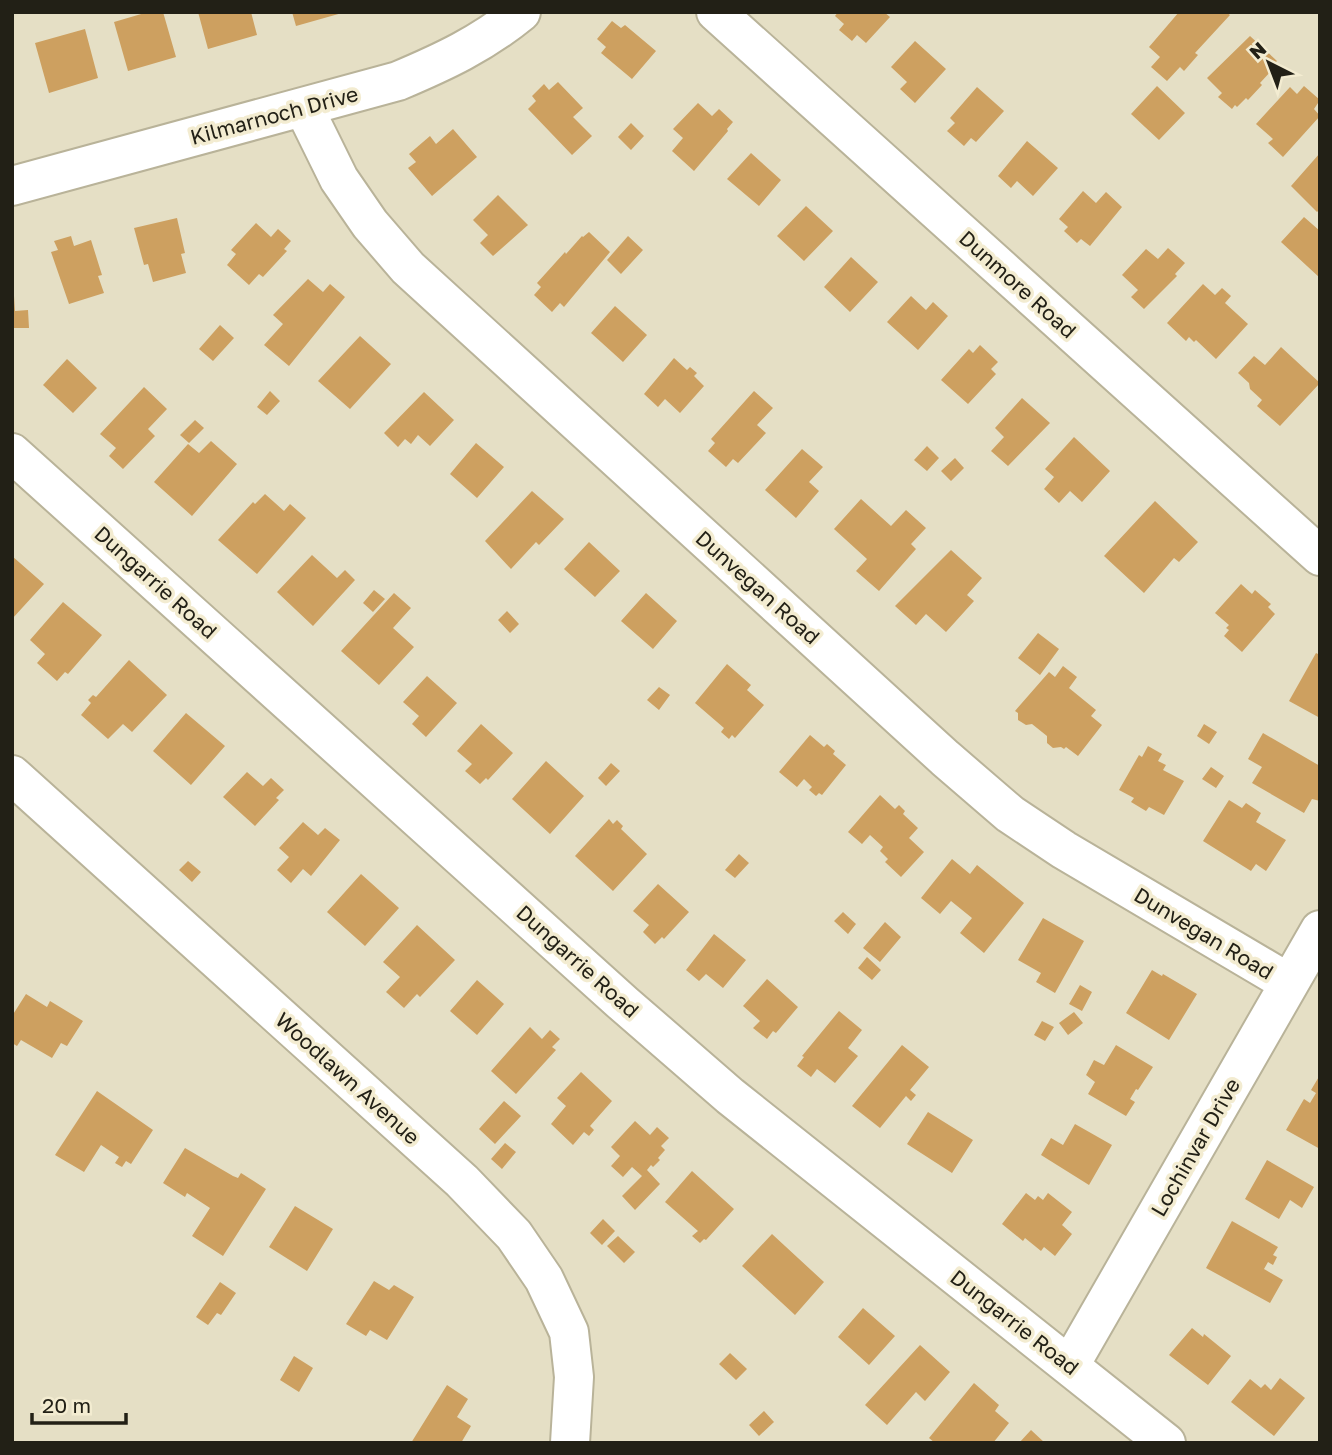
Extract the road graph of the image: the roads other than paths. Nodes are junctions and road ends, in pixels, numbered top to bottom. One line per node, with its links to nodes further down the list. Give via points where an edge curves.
1 (520, 12): 3 (street, Kilmarnoch Drive, via 495,34 450,59 398,81)
2 (716, 12): 6 (street, Dunmore Road)
3 (304, 108): 4 (street, Kilmarnoch Drive); 9 (street, Dunvegan Road, via 339,179 408,268 945,758 1010,814 1064,850)
4 (12, 186)
5 (12, 453): 10 (street, Dungarrie Road, via 730,1096)
6 (1320, 556)
7 (12, 775): 11 (street, Woodlawn Avenue, via 462,1181 514,1235 544,1279 569,1332 574,1377)
8 (1320, 930): 9 (street, Lochinvar Drive)
9 (1289, 983): 10 (street, Lochinvar Drive)
10 (1070, 1365): 12 (street, Dungarrie Road)
11 (570, 1443)
12 (1166, 1443)

